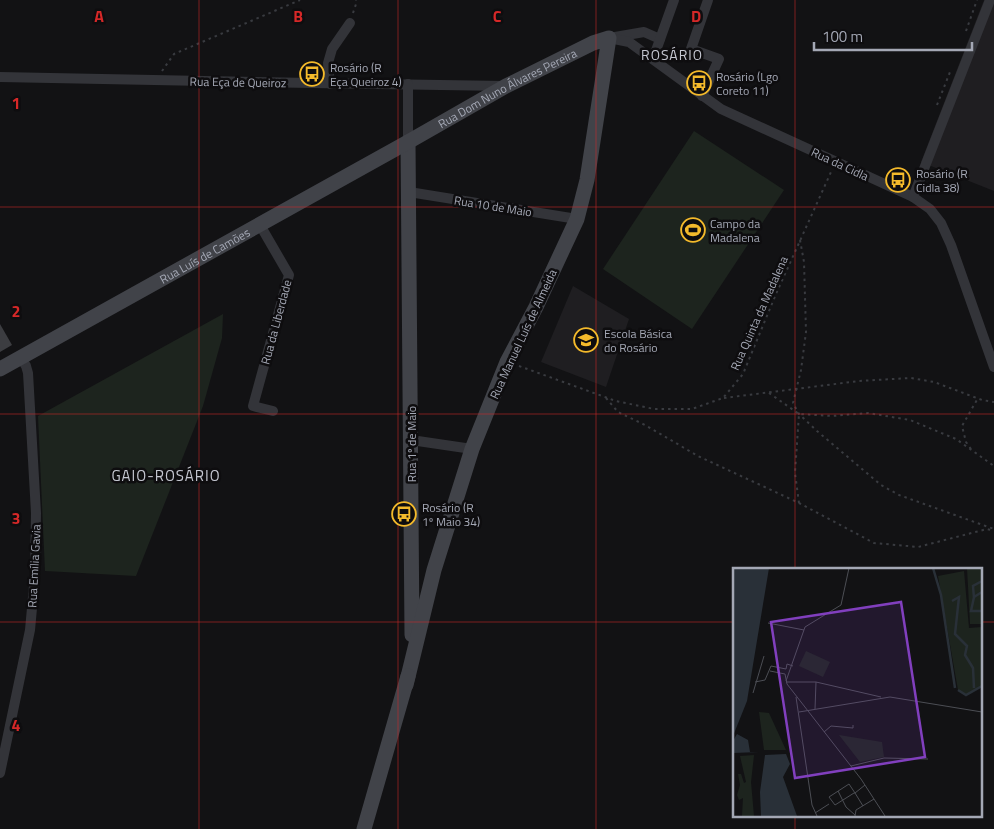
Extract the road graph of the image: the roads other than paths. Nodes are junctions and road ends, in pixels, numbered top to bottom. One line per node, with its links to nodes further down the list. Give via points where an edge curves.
1 (674, 0): 6 (street)
2 (708, 0): 12 (street, via 691,49 719,59)
3 (990, 0): 15 (street)
4 (350, 23): 9 (street, via 332,49 328,63)
5 (609, 38): 6 (street, via 644,32); 7 (street, Rua da Cidla, via 629,42); 11 (street, Rua Dom Nuno Álvares Pereira, via 593,42); 16 (street, Rua Manuel Luís de Almeida, via 587,180)
6 (660, 38): 7 (street)
7 (653, 59): 12 (street, Rua da Cidla)
8 (0, 77): 9 (street, Rua Eça de Queiroz)
9 (330, 84): 10 (street, Rua Eça de Queiroz)
10 (408, 84): 11 (street, Rua Eça de Queiroz); 13 (street)
11 (506, 86): 13 (street, Rua Dom Nuno Álvares Pereira)
12 (702, 96): 15 (street, Rua da Cidla, via 721,109)
13 (408, 142): 14 (street, Rua 1º de Maio); 17 (street, Rua Luís de Camões)
14 (409, 192): 16 (street, Rua 10 de Maio); 22 (street, Rua 1º de Maio)
15 (913, 197): 19 (street, Rua da Cidla, via 930,209 941,223)
16 (577, 219): 23 (street, Rua Manuel Luís de Almeida, via 507,362)
17 (260, 225): 18 (street, Rua Luís de Camões); 21 (street, Rua da Liberdade, via 289,276 253,406)
18 (21, 358): 20 (street, Rua Luís de Camões); 26 (street, Rua Emília Gavia, via 28,373 36,513 35,574 30,630)
19 (994, 367)
20 (0, 369)
21 (273, 411)
22 (410, 440): 23 (street); 24 (street, Rua 1º de Maio)
23 (472, 449): 24 (street, Rua Manuel Luís de Almeida)
24 (422, 576): 25 (street, Rua Manuel Luís de Almeida); 25 (street, Rua 1º de Maio)
25 (406, 685): 27 (street, Rua 1º de Maio)
26 (0, 773)
27 (364, 829)

